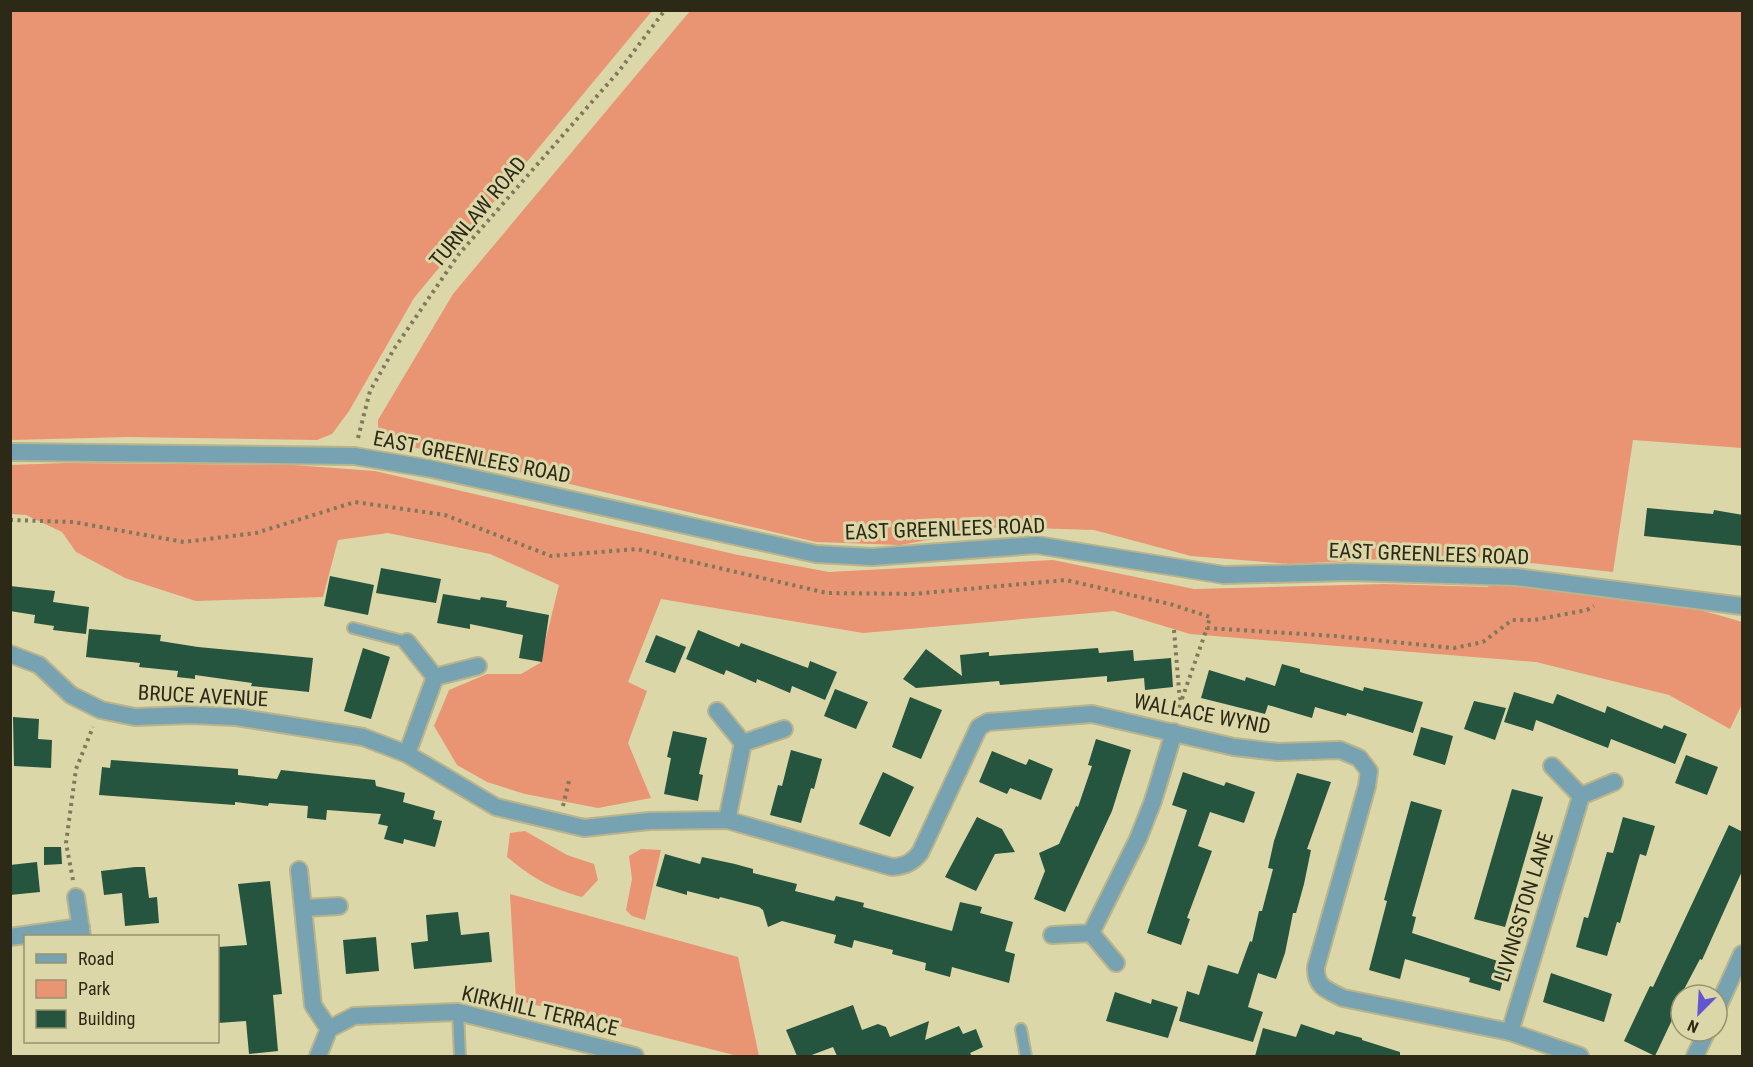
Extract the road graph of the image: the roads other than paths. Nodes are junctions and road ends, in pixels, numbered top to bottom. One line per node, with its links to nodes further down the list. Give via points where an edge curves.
1 (10, 452): 2 (street, EAST GREENLEES ROAD, via 354,456 432,469 816,554 873,557 1036,544 1224,575 1350,572 1516,577)
2 (1743, 606)
3 (353, 628): 4 (lane)
4 (407, 642): 7 (street)
5 (10, 654): 12 (street, BRUCE AVENUE, via 39,665 71,695 101,710 135,717 189,715 297,725 363,737)
6 (478, 666): 7 (street)
7 (435, 677): 12 (street)
8 (717, 711): 11 (street)
9 (784, 729): 11 (street)
10 (1174, 732): 16 (street, WALLACE WYND, via 1092,714 988,722 979,727 920,853 903,866 868,862); 23 (street, via 1138,839); 32 (street, WALLACE WYND, via 1234,747 1278,752 1340,750 1359,758 1368,771 1367,786 1316,978 1321,987 1343,998)
11 (742, 743): 16 (street)
12 (407, 754): 17 (street, BRUCE AVENUE, via 496,807)
13 (1552, 766): 15 (street)
14 (1614, 782): 15 (street)
15 (1581, 796): 32 (street, LIVINGSTON LANE)
16 (727, 820): 17 (street, WALLACE WYND, via 649,821 584,828)
17 (560, 822)
18 (299, 870): 21 (street)
19 (76, 897): 22 (street)
20 (339, 906): 21 (street)
21 (304, 909): 30 (street, via 313,1005)
22 (81, 932): 24 (street)
23 (1091, 933): 25 (street); 27 (street)
24 (38, 935)
25 (1052, 935)
26 (1743, 954): 28 (street)
27 (1116, 963)
28 (1729, 984)
29 (458, 1012): 30 (street, KIRKHILL TERRACE, via 354,1016); 34 (lane); 35 (street, KIRKHILL TERRACE)
30 (329, 1029): 33 (street)
31 (1021, 1029): 36 (lane)
32 (1510, 1032): 37 (street, WALLACE WYND)
33 (318, 1056)
34 (460, 1056)
35 (634, 1056)
36 (1026, 1056)
37 (1580, 1056)

